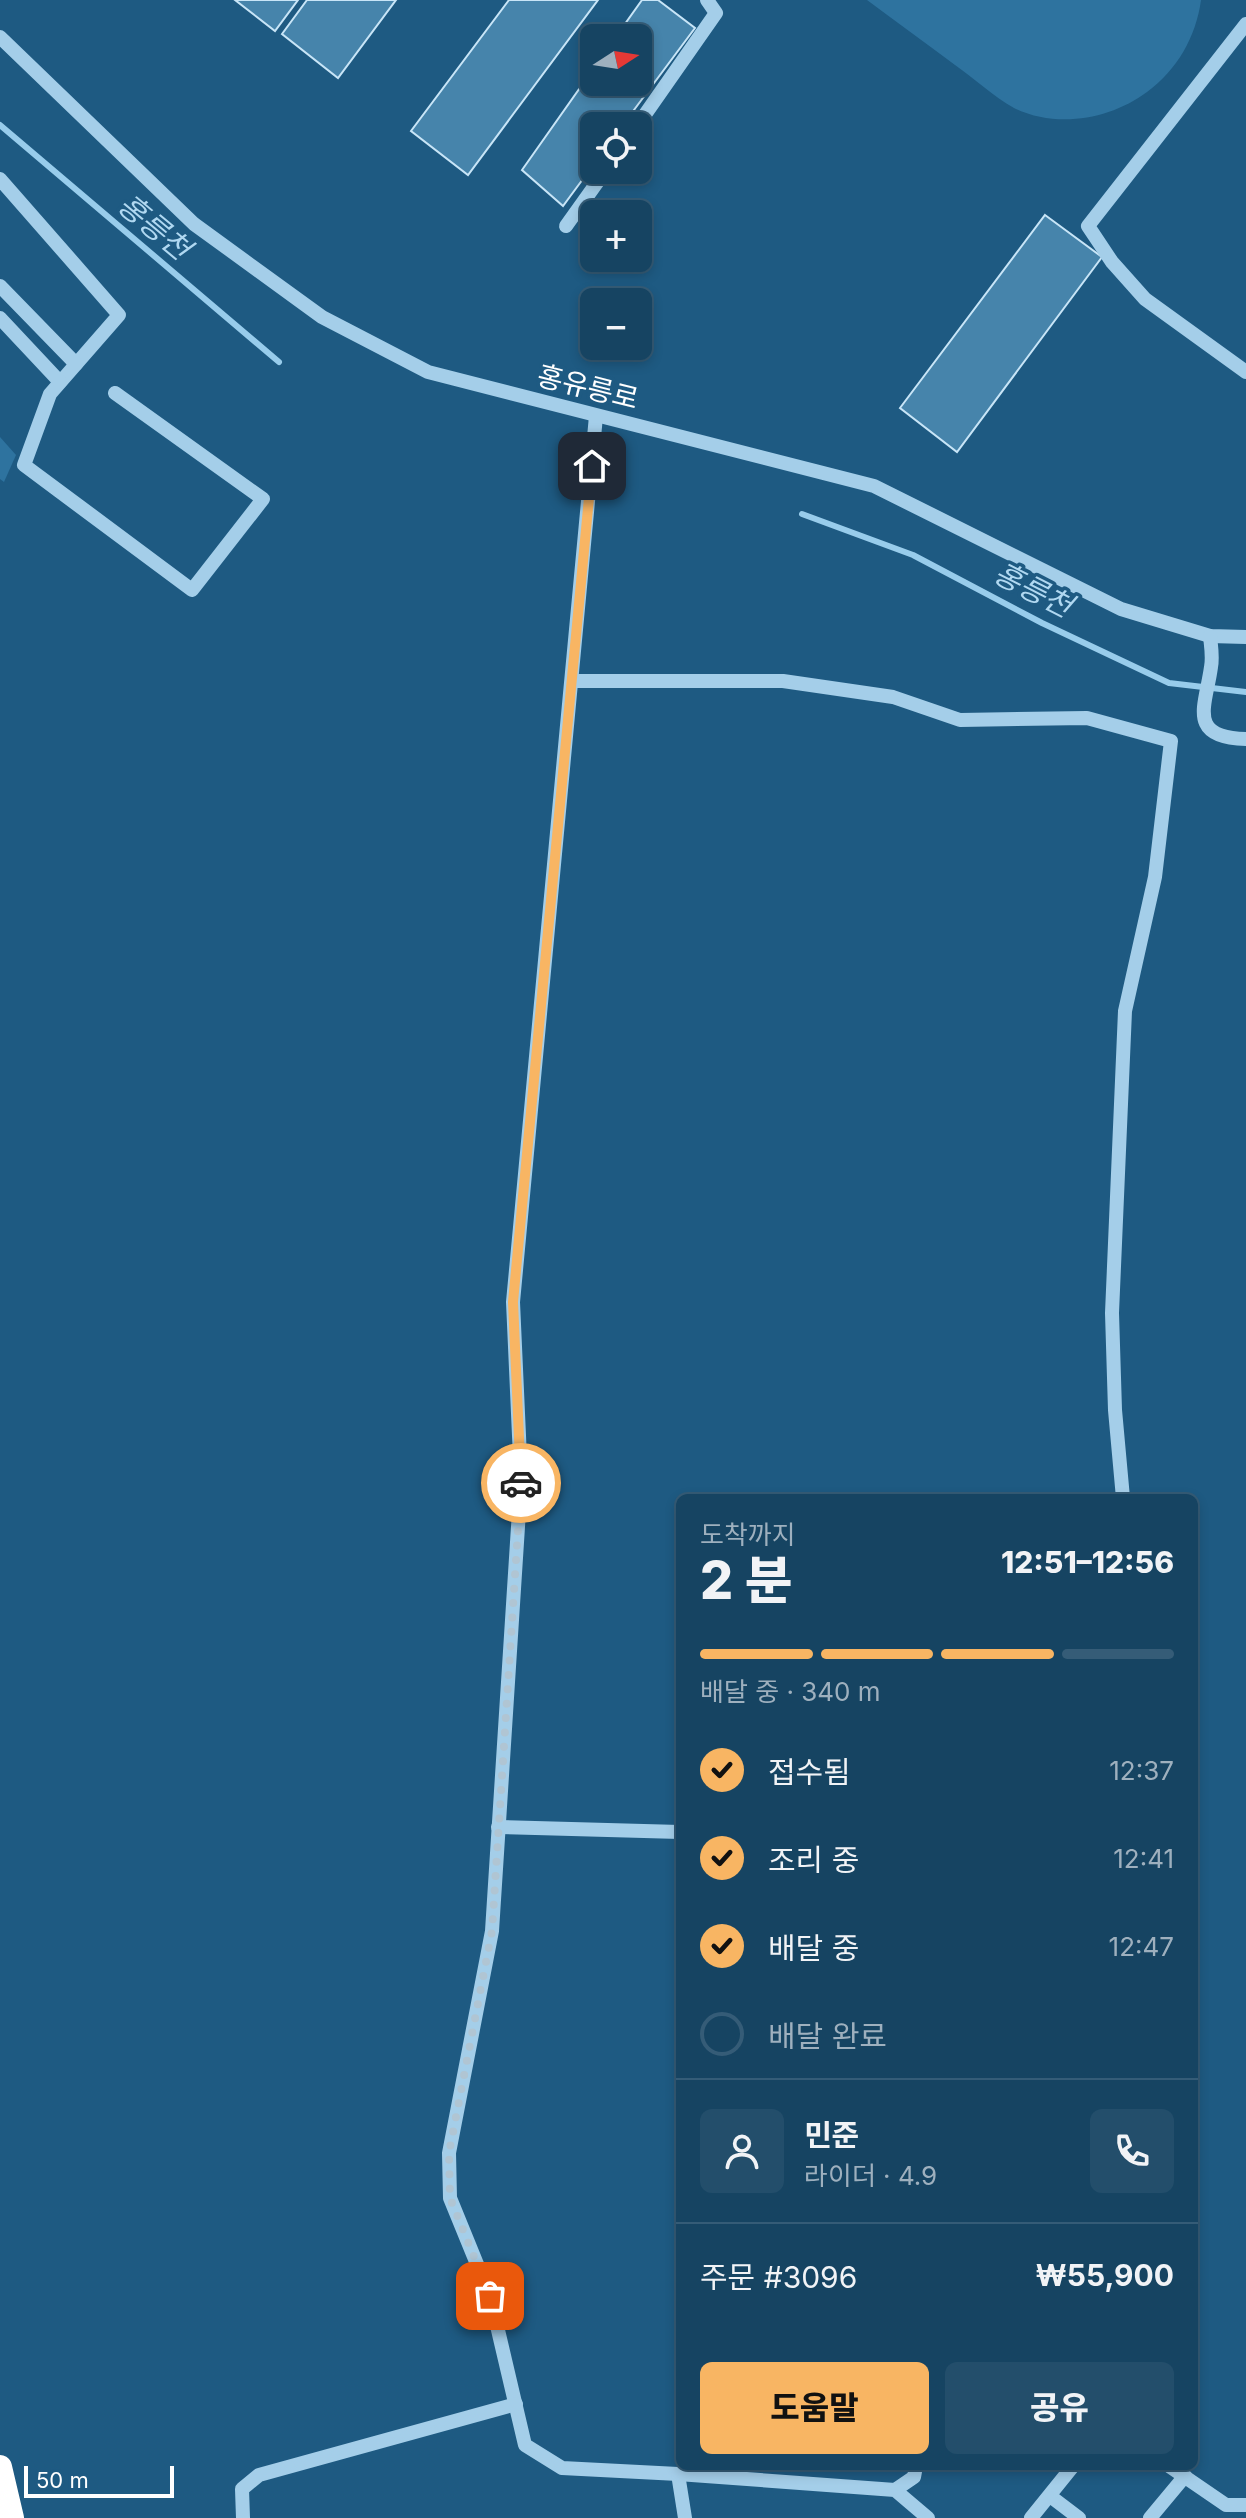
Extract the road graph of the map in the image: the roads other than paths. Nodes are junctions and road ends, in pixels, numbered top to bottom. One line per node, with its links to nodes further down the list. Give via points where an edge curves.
1 (707, 0): 4 (street, via 716,13)
2 (1246, 24): 11 (street, via 1088,226 1145,299)
3 (0, 37): 14 (street, 홍유릉로, via 194,224 322,317 428,372)
4 (647, 112)
5 (0, 179): 10 (street, via 119,315)
6 (596, 184): 7 (street)
7 (566, 226)
8 (0, 286): 10 (street)
9 (0, 318): 12 (street)
10 (76, 364): 12 (street)
11 (1246, 372)
12 (60, 382): 13 (street, via 50,394 24,465 192,590 263,499)
13 (115, 393)
14 (596, 416): 15 (street, 홍유릉로, via 874,486 1121,609); 17 (street)
15 (1210, 636): 16 (street, 홍유릉로); 18 (street, via 1203,718 1225,737)
16 (1246, 637)
17 (572, 681): 19 (street, via 783,681 893,697 960,720 1087,718 1171,741 1155,877 1125,1011 1112,1313); 20 (street, via 513,1302 521,1480)
18 (1246, 739)
19 (1123, 1494)
20 (498, 1827): 21 (street); 22 (street, via 492,1931 449,2153 450,2198 490,2296)
21 (676, 1832)
22 (516, 2404): 27 (street, via 525,2445 562,2468); 33 (street, via 259,2475 242,2489)
23 (0, 2467): 32 (highway)
24 (915, 2470): 29 (street, via 914,2477)
25 (1070, 2470): 30 (street)
26 (1175, 2470): 28 (street)
27 (678, 2474): 29 (street); 34 (street)
28 (1185, 2476): 31 (street, via 1226,2505); 38 (street)
29 (895, 2490): 35 (street)
30 (1050, 2496): 36 (street); 37 (street)
31 (1246, 2505)
32 (12, 2518)
33 (243, 2518)
34 (685, 2518)
35 (928, 2518)
36 (1031, 2518)
37 (1079, 2518)
38 (1150, 2518)

